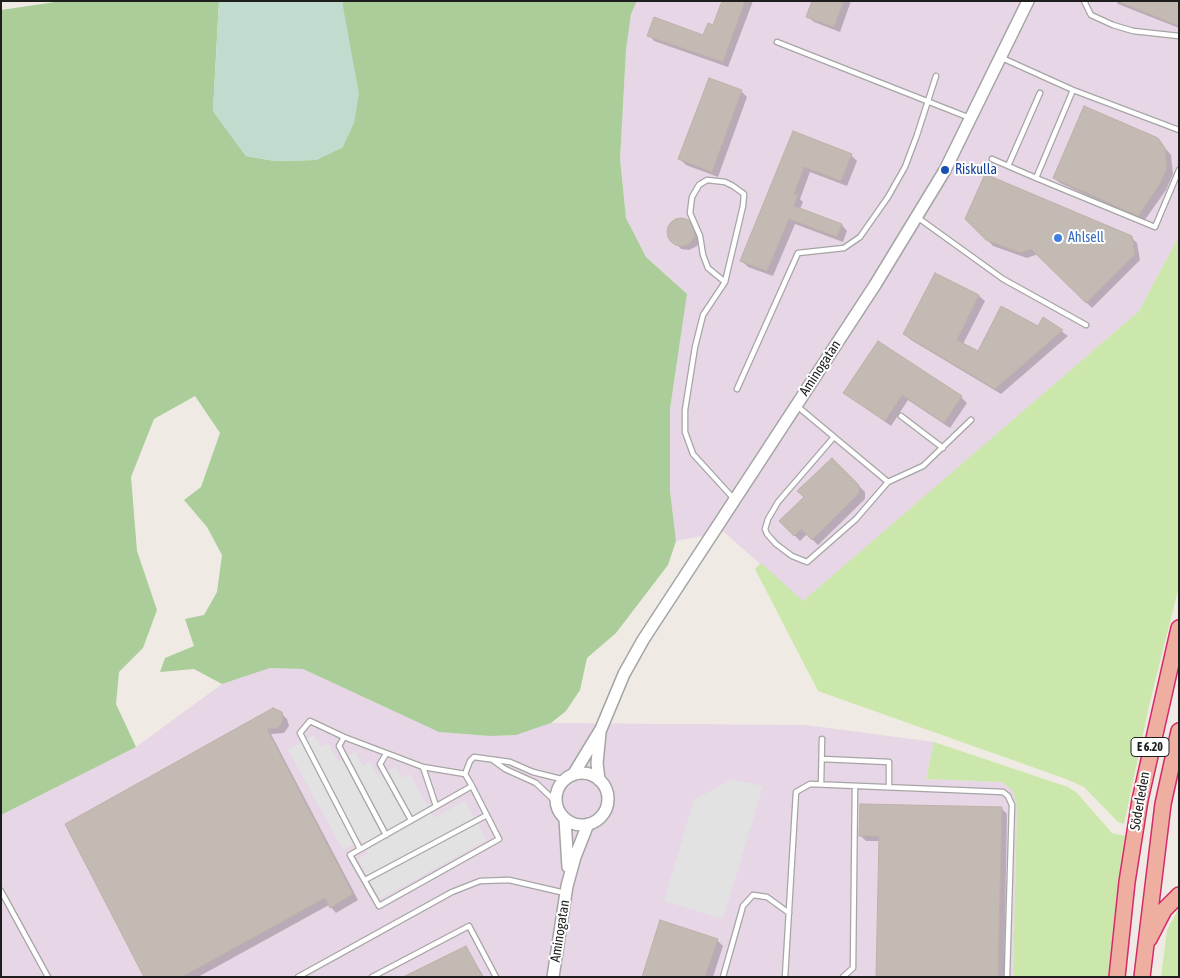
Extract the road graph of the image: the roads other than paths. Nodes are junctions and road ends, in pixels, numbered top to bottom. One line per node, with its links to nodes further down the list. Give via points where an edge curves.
1 (1028, 1): 5 (street, Aminogatan)
2 (1084, 1): 3 (lane, via 1091,15 1112,25 1133,31)
3 (1179, 36)
4 (777, 42): 9 (lane)
5 (1002, 58): 7 (lane); 10 (street, Aminogatan)
6 (936, 76): 9 (lane)
7 (1073, 90): 11 (lane); 15 (lane)
8 (1040, 93): 13 (lane)
9 (928, 100): 10 (lane); 19 (lane, via 905,167 860,237 844,248 798,253)
10 (971, 119): 16 (street, Aminogatan)
11 (1179, 130)
12 (992, 159): 13 (lane)
13 (1008, 166): 15 (lane)
14 (1179, 170): 15 (lane, via 1155,227)
15 (1036, 178)
16 (917, 217): 18 (lane, via 1003,279); 20 (street, Aminogatan)
17 (725, 282): 17 (lane, via 744,194 725,182 707,180 699,185 692,198 690,213 708,268); 26 (lane, via 703,316 685,410 685,432 692,454)
18 (1086, 325)
19 (737, 389)
20 (795, 405): 23 (lane); 26 (street, Aminogatan)
21 (901, 416): 24 (lane)
22 (971, 420): 24 (lane)
23 (834, 437): 25 (lane); 25 (lane, via 778,502 768,519 767,534 776,544 807,562 856,519)
24 (943, 448): 25 (lane, via 923,466)
25 (888, 482)
26 (734, 499): 28 (street, Aminogatan, via 643,640 620,682)
27 (1179, 628): 66 (highway, Söderleden / E 6.20, via 1140,800)
28 (601, 729): 37 (street, Aminogatan); 38 (street, Aminogatan, via 597,763)
29 (1179, 731): 56 (highway, Söderleden / E 6.20, via 1163,804)
30 (344, 737): 32 (lane); 49 (lane, via 339,746); 50 (lane, via 310,721 300,733)
31 (822, 739): 33 (lane)
32 (386, 754): 35 (lane); 47 (lane, via 380,764)
33 (822, 759): 39 (lane); 42 (lane, via 889,762)
34 (493, 760): 36 (lane, via 474,757); 37 (lane, via 510,762 533,772); 43 (lane, via 536,783)
35 (423, 767): 36 (lane); 44 (lane)
36 (465, 774): 40 (lane)
37 (569, 777): 38 (street, via 589,775); 43 (street, Aminogatan, via 559,788)
38 (599, 780): 48 (street, Aminogatan, via 606,790 607,803 598,818)
39 (821, 784): 41 (lane); 55 (lane, via 810,784 796,792)
40 (472, 786): 44 (lane); 45 (lane)
41 (855, 786): 42 (lane); 64 (lane, via 853,968)
42 (889, 787): 65 (lane, via 1003,792 1008,796 1012,805)
43 (556, 802): 46 (street, Aminogatan)
44 (436, 806): 47 (lane)
45 (487, 815): 51 (lane); 51 (lane, via 499,839 379,906)
46 (565, 819): 48 (street, via 576,824); 52 (street, Aminogatan)
47 (411, 820): 49 (lane)
48 (588, 824): 52 (street, Aminogatan)
49 (386, 835): 50 (lane)
50 (360, 849): 51 (lane, via 350,855)
51 (365, 880)
52 (567, 889): 58 (lane, via 509,880 480,882 452,892); 61 (street, Aminogatan)
53 (1, 891): 57 (lane)
54 (1179, 895): 56 (highway, via 1164,910)
55 (789, 913): 62 (lane, via 767,897 753,896 743,906); 63 (lane)
56 (1144, 950): 67 (highway, Söderleden / E 6.20)
57 (48, 977)
58 (298, 977)
59 (372, 977): 60 (lane, via 469,926)
60 (496, 977)
61 (553, 977)
62 (723, 977)
63 (785, 977)
64 (842, 977)
65 (1007, 977)
66 (1117, 977)
67 (1142, 977)

